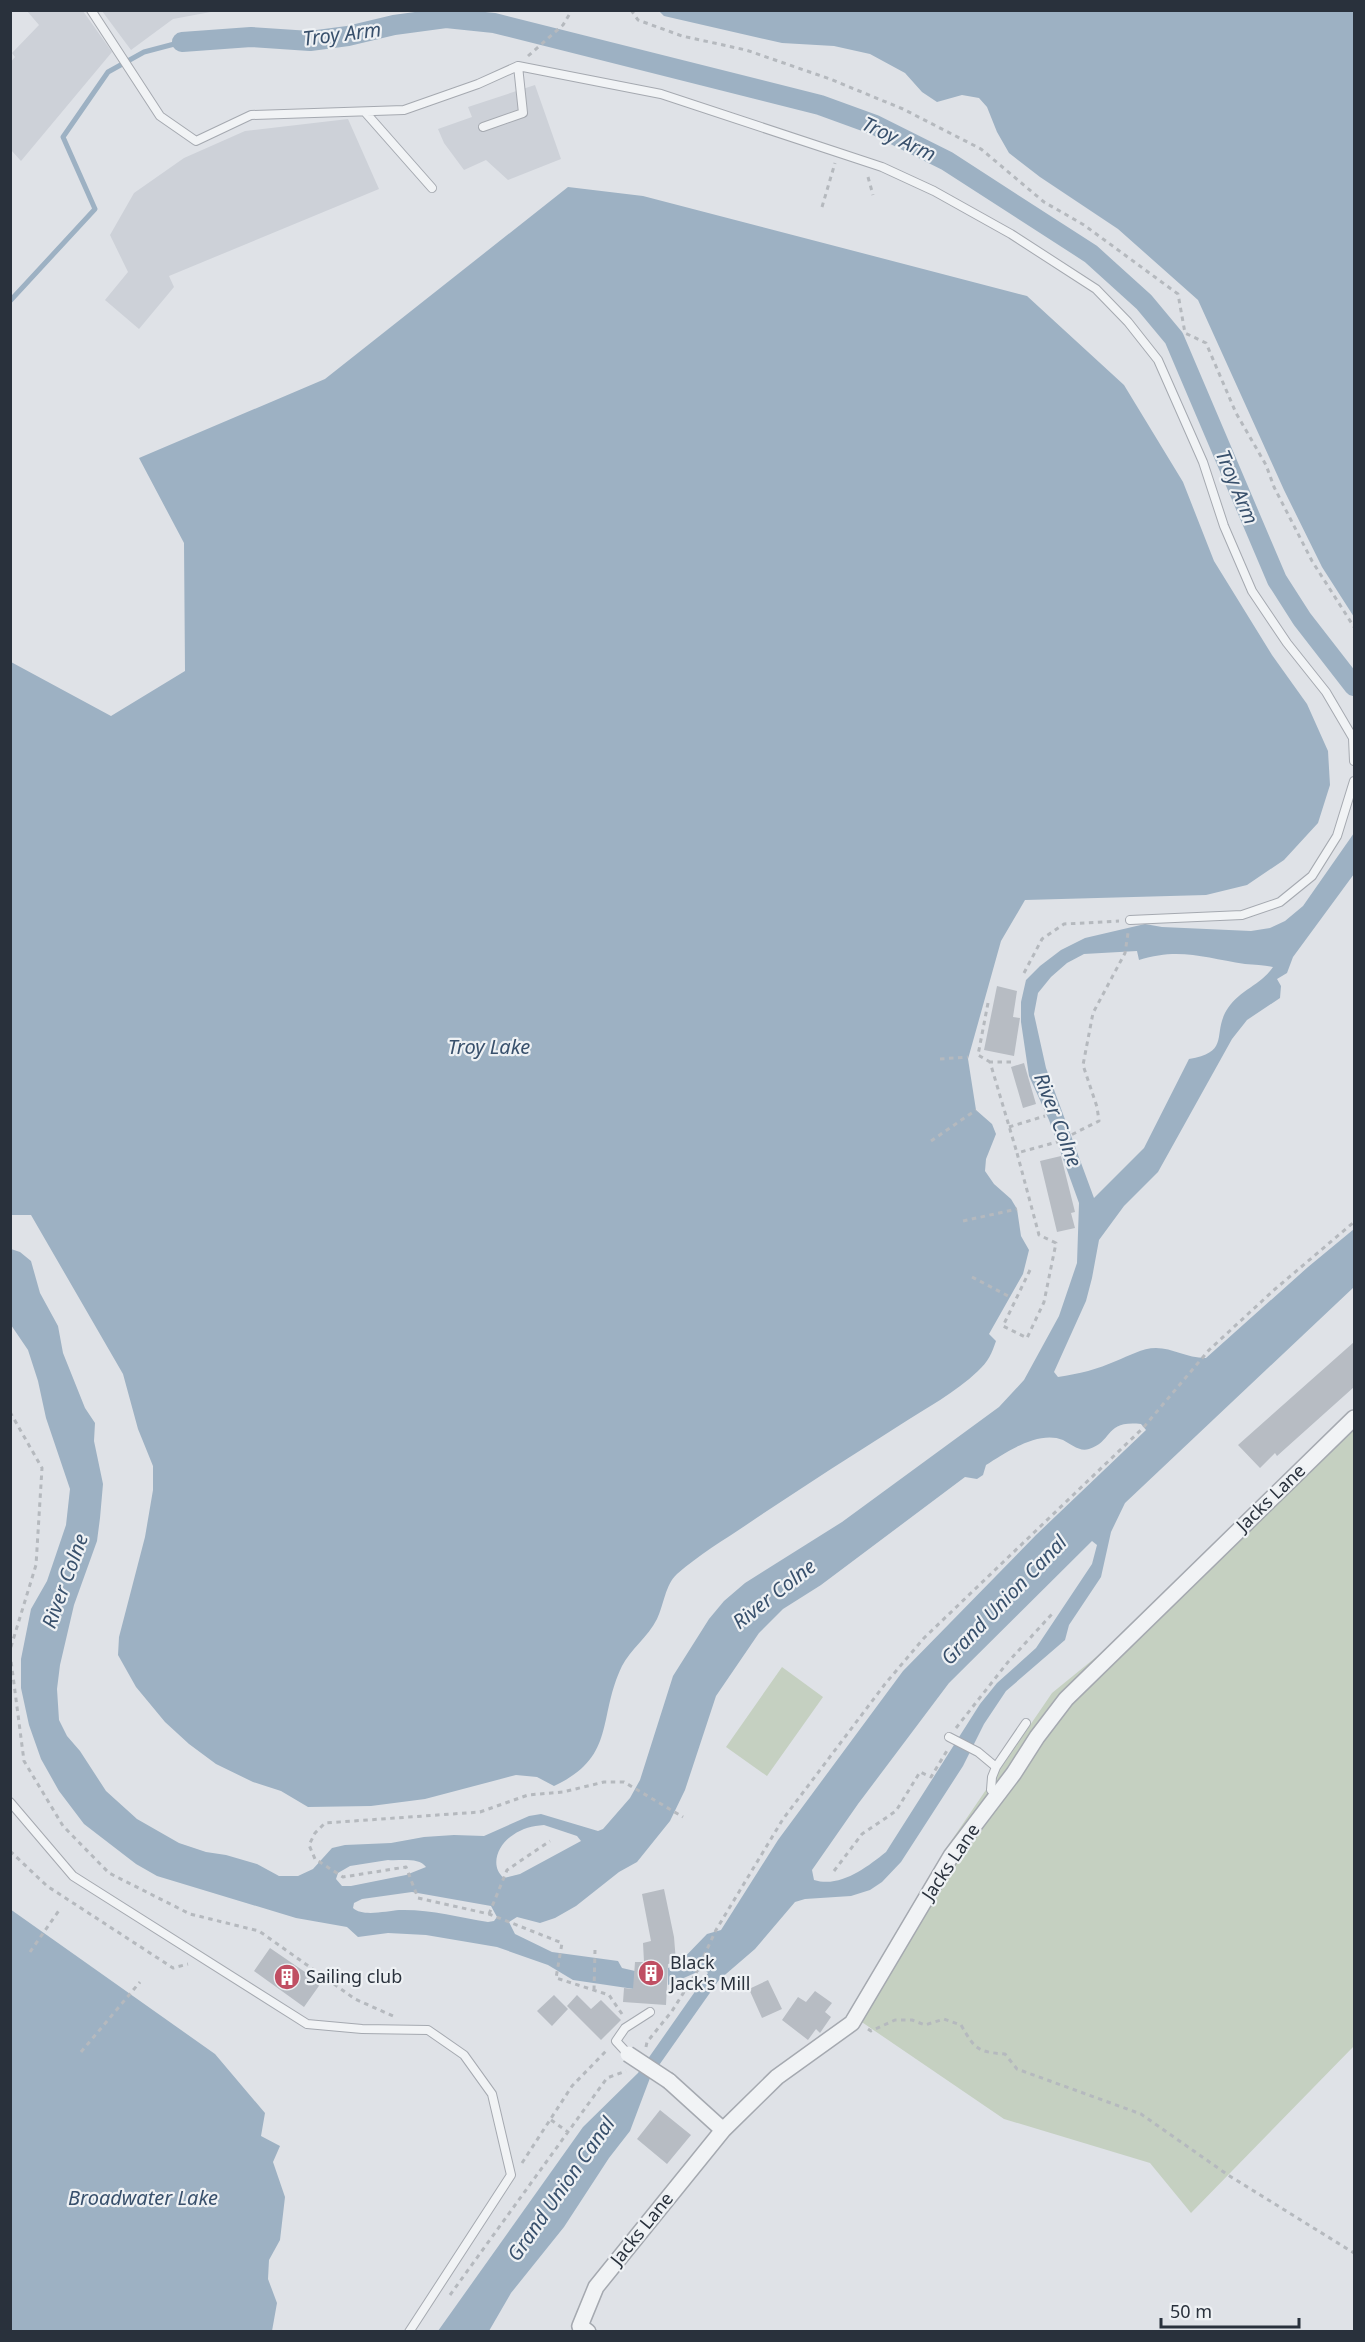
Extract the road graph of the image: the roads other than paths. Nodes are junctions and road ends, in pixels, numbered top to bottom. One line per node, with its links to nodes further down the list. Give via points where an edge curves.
1 (91, 10): 3 (lane, via 160,116 196,141 251,115)
2 (518, 66): 3 (lane, via 404,110); 4 (lane, via 523,112); 6 (lane, via 661,94 882,167 1011,234 1096,289 1158,360 1203,462 1224,526 1252,591 1326,692 1353,738)
3 (365, 112): 5 (lane)
4 (483, 127)
5 (432, 188)
6 (1354, 761)
7 (1354, 780): 8 (lane, via 1337,836 1311,876 1280,902 1242,915)
8 (1130, 924)
9 (1354, 1418): 13 (street, Jacks Lane, via 1066,1699)
10 (1026, 1723): 12 (lane)
11 (953, 1739): 12 (lane)
12 (996, 1767): 13 (lane, via 991,1790)
13 (998, 1796): 17 (street, Jacks Lane, via 951,1856 852,2023 777,2077)
14 (10, 1802): 19 (lane, via 73,1876 307,2024 362,2030 428,2030 464,2055 492,2094 511,2175)
15 (650, 2012): 16 (lane, via 629,2026 616,2042)
16 (628, 2054): 17 (street, bridge, via 669,2081)
17 (723, 2130): 18 (street, Jacks Lane, via 596,2287)
18 (584, 2329)
19 (409, 2331)

